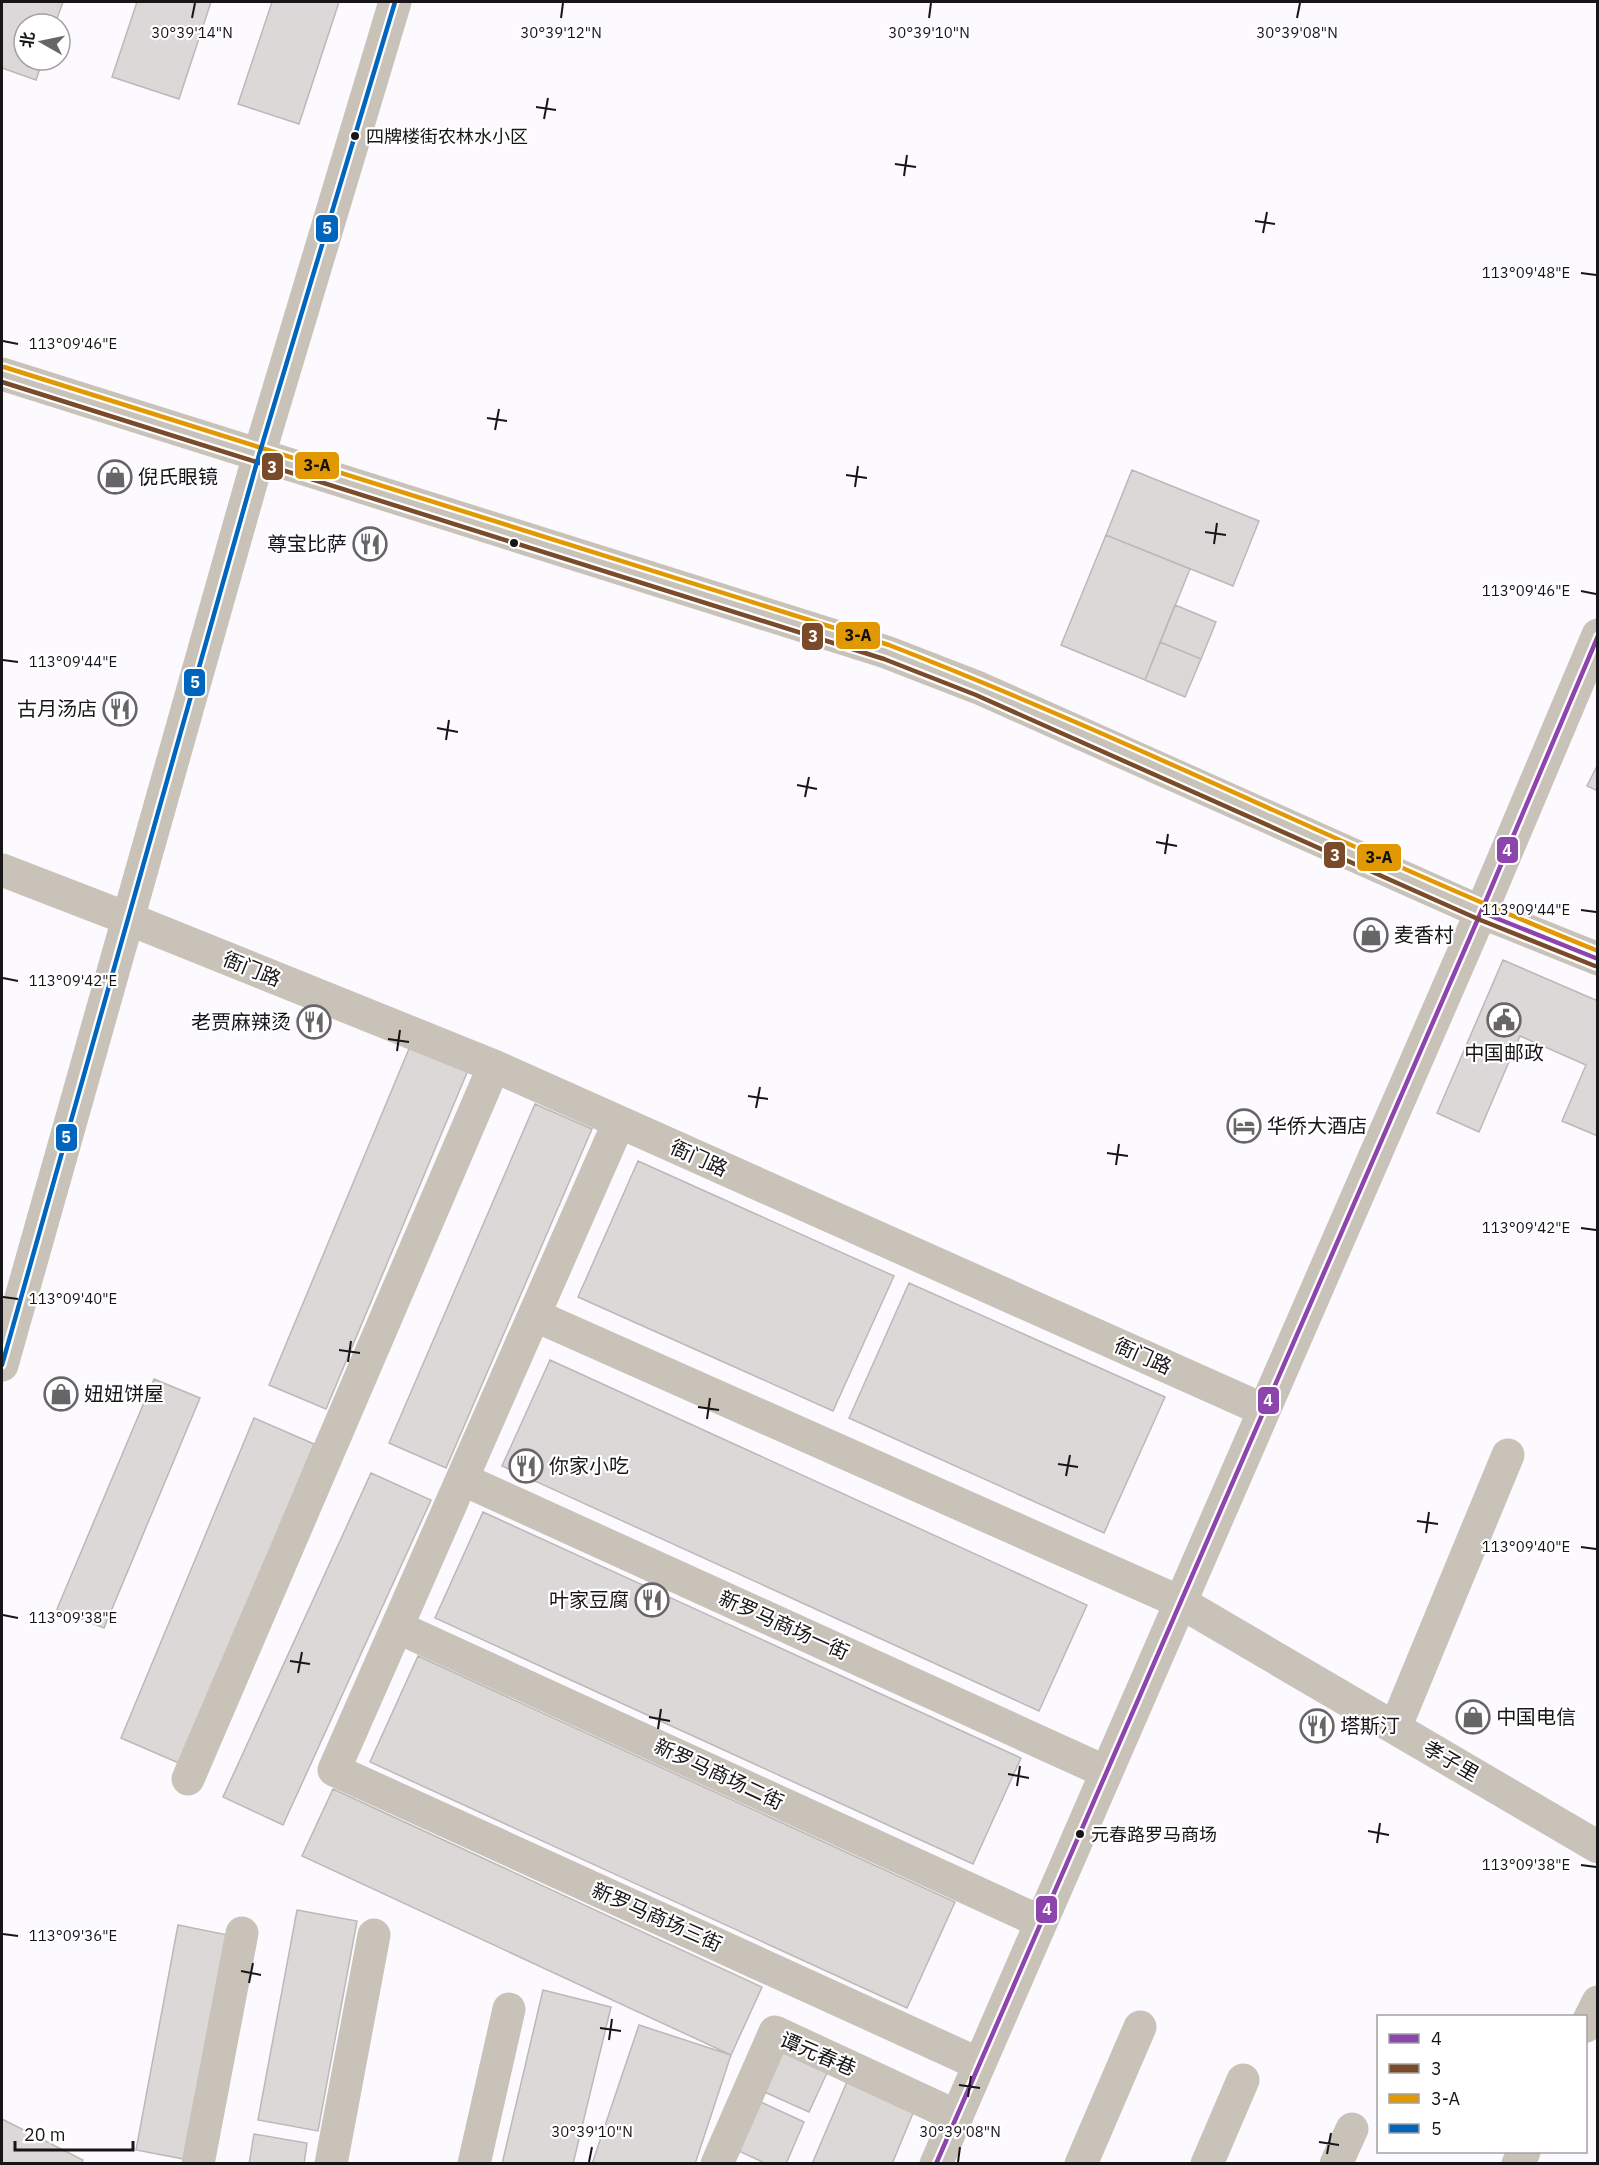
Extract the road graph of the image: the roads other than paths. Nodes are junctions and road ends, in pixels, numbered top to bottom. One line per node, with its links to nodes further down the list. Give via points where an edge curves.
1 (395, 2): 3 (street)
2 (2, 374): 3 (street)
3 (259, 455): 6 (street, via 932,669); 7 (street)
4 (1598, 635): 6 (street)
5 (2, 870): 7 (street, 衙门路)
6 (1481, 912): 8 (street); 13 (street)
7 (129, 919): 9 (street, 衙门路); 12 (street)
8 (1598, 959)
9 (494, 1066): 10 (street, 衙门路); 20 (street)
10 (619, 1122): 11 (street); 13 (street, 衙门路)
11 (534, 1315): 15 (street); 16 (street, 孝子里)
12 (2, 1365)
13 (1264, 1410): 16 (street)
14 (1508, 1455): 18 (street)
15 (462, 1479): 17 (street); 19 (street, 新罗马商场一街)
16 (1180, 1602): 18 (street, 孝子里); 19 (street)
17 (397, 1627): 22 (street, 新罗马商场二街); 29 (street, 新罗马商场三街, via 334,1770)
18 (1395, 1728): 21 (street, 孝子里)
19 (1107, 1772): 22 (street)
20 (188, 1779)
21 (1598, 1846)
22 (1041, 1922): 29 (street)
23 (242, 1933): 33 (street)
24 (374, 1935): 34 (street)
25 (1598, 2002): 27 (street)
26 (509, 2009): 35 (street)
27 (1587, 2024)
28 (1140, 2026): 38 (street)
29 (979, 2064): 31 (street)
30 (1243, 2080): 39 (street)
31 (957, 2116): 36 (street, 谭元春巷, via 775,2032); 37 (street)
32 (1352, 2129): 40 (street)
33 (198, 2163)
34 (331, 2163)
35 (474, 2163)
36 (717, 2163)
37 (936, 2163)
38 (1081, 2163)
39 (1207, 2163)
40 (1336, 2163)

